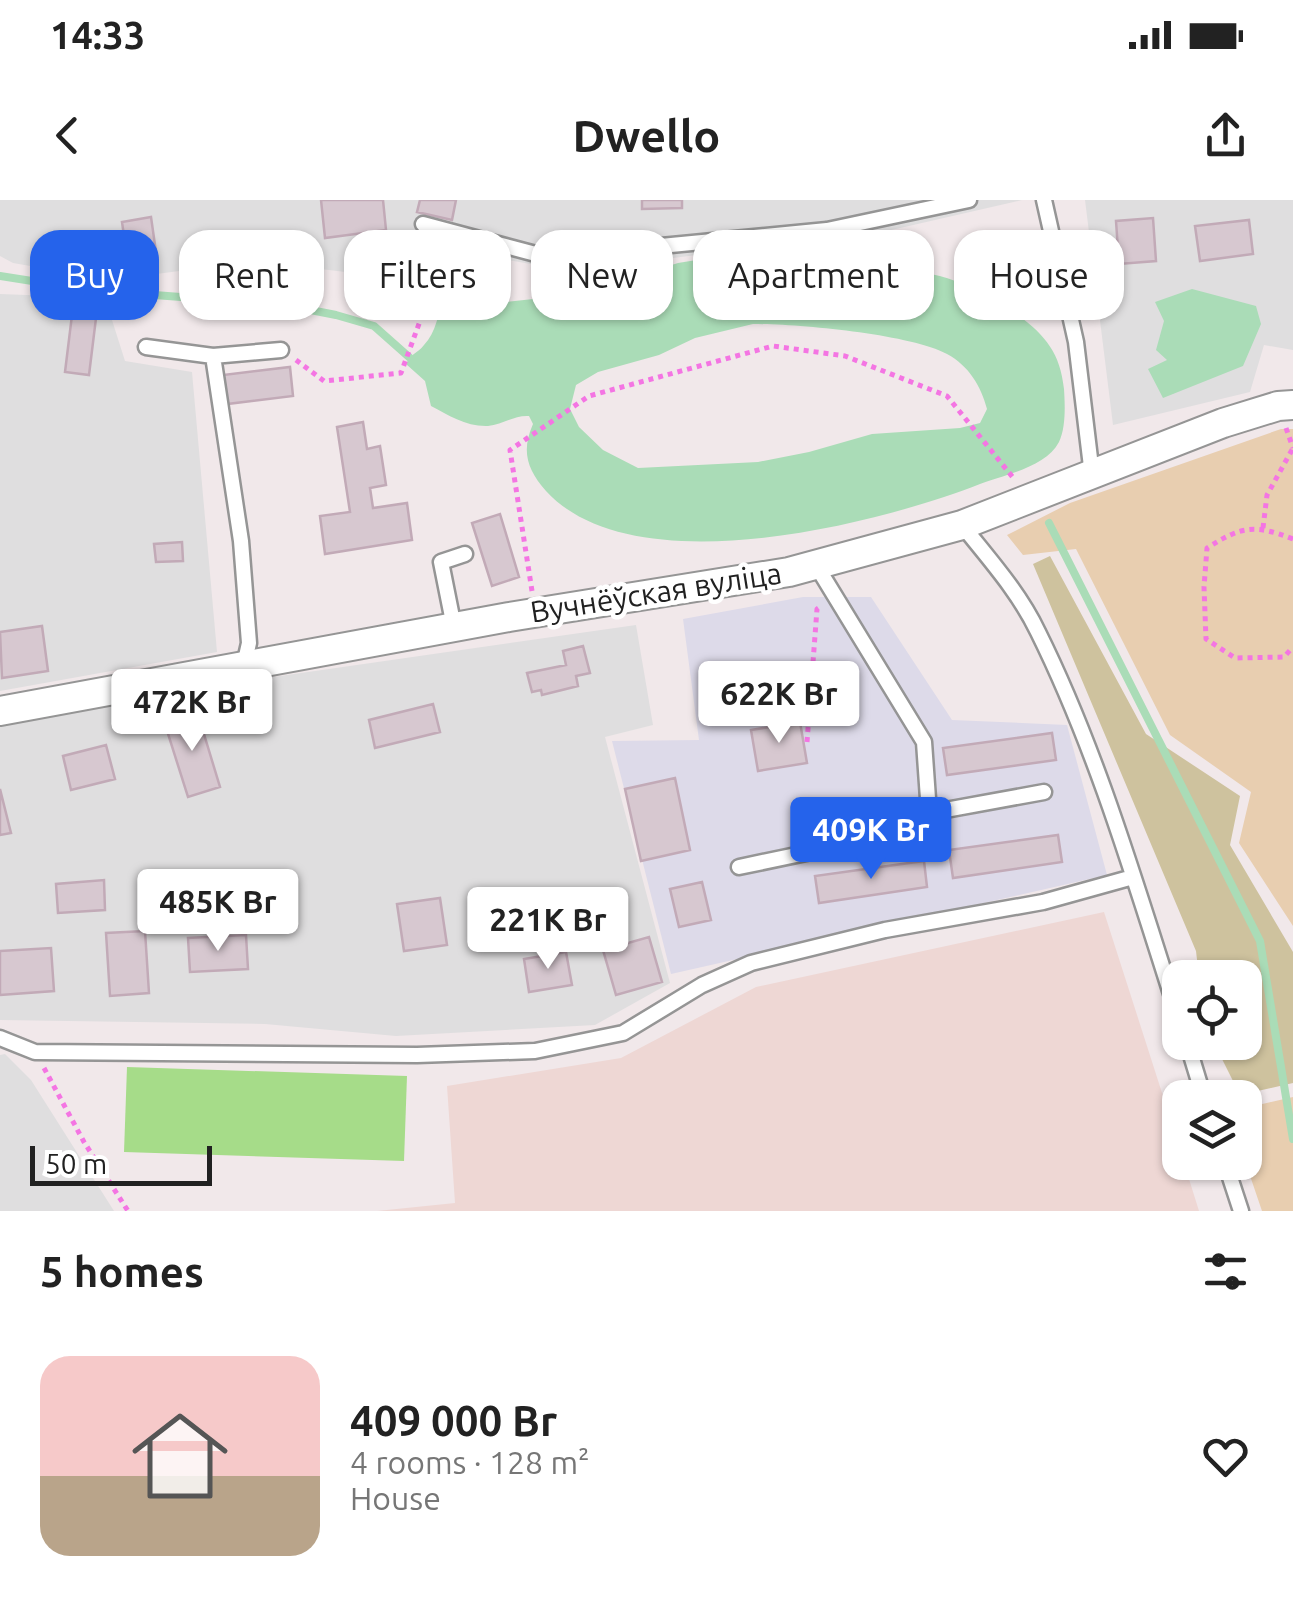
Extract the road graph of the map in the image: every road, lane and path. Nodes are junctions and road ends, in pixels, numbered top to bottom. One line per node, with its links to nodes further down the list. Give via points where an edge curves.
1 (969, 200): 5 (lane, via 827,230 547,256)
2 (1044, 200): 12 (lane, via 1076,342)
3 (423, 224): 4 (lane)
4 (446, 230)
5 (511, 247)
6 (420, 320): 8 (path, via 401,373 324,382)
7 (146, 347): 9 (lane)
8 (281, 350): 9 (lane)
9 (212, 356): 23 (lane, via 240,541 249,643)
10 (1293, 405): 12 (street, Вучнёўская вуліца, via 1223,423)
11 (1293, 448): 15 (path, via 1267,495)
12 (1092, 476): 13 (street, Вучнёўская вуліца)
13 (1031, 499): 14 (street, Вучнёўская вуліца); 20 (path, via 947,396 845,356 772,346 589,396 510,450)
14 (962, 526): 18 (street, Вучнёўская вуліца); 29 (lane, via 1038,630)
15 (1264, 528): 16 (path); 22 (path, via 1234,531 1207,548 1206,639 1234,658 1284,657)
16 (1293, 539)
17 (465, 554): 21 (lane, via 441,562)
18 (816, 565): 19 (lane); 20 (street, Вучнёўская вуліца)
19 (834, 595): 25 (path, via 817,609); 27 (lane, via 924,742)
20 (536, 613): 21 (street, Вучнёўская вуліца)
21 (454, 627): 23 (street, Вучнёўская вуліца)
22 (1293, 647)
23 (244, 666): 24 (street, Вучнёўская вуліца)
24 (0, 711)
25 (807, 742)
26 (1044, 792): 27 (lane)
27 (930, 812): 28 (lane, via 930,827)
28 (739, 867)
29 (1133, 877): 30 (lane); 32 (lane, via 751,964 702,985 623,1034 534,1051)
30 (1162, 966)
31 (0, 1038): 32 (lane)
32 (35, 1052): 34 (path)
33 (1231, 1180): 35 (lane)
34 (128, 1211)
35 (1241, 1211)

